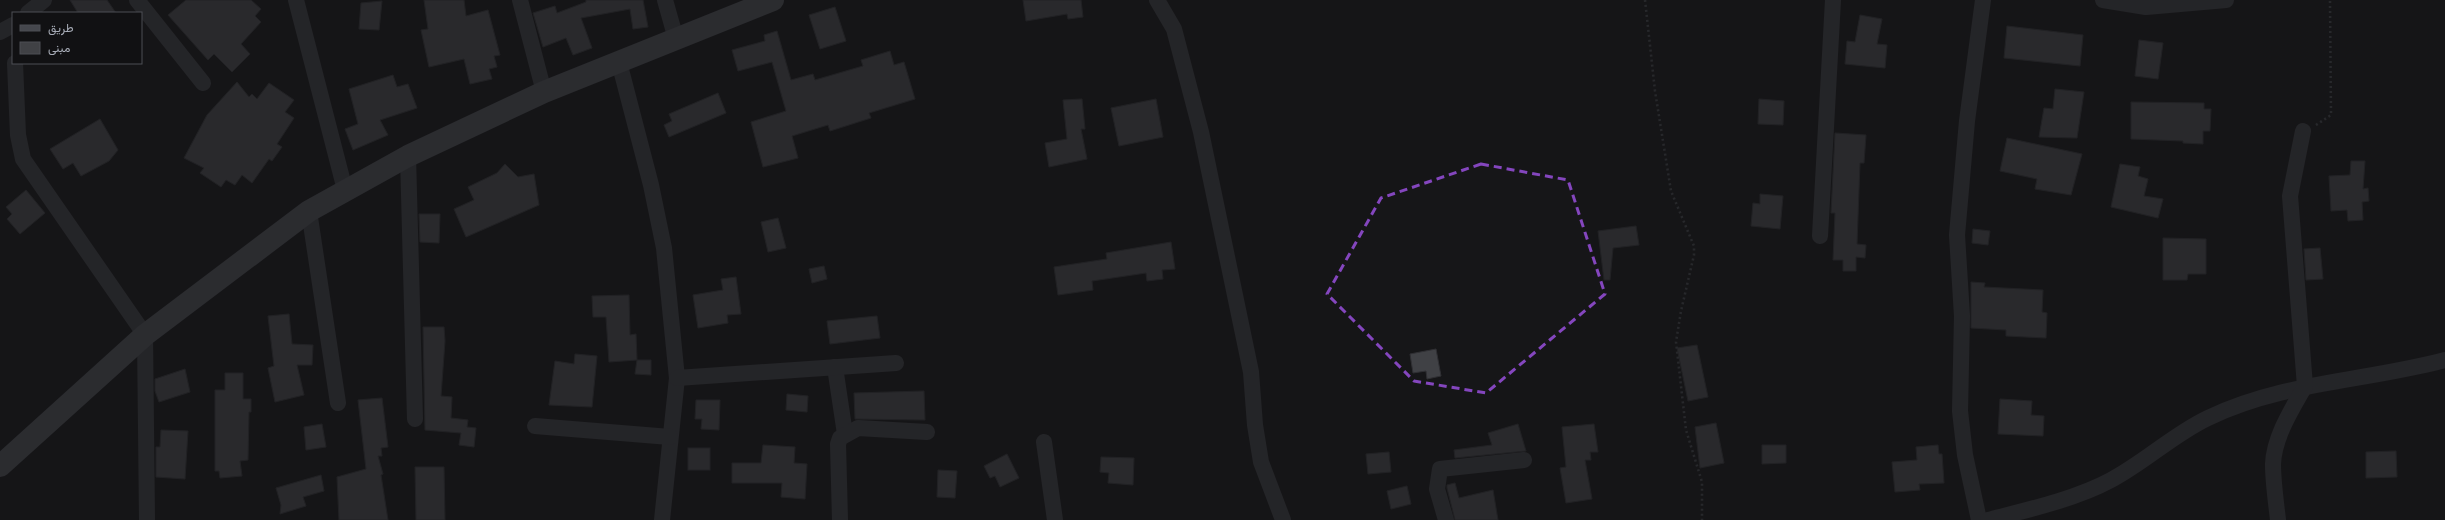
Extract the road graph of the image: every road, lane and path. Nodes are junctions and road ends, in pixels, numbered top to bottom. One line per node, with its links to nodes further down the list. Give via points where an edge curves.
1 (44, 0): 14 (street)
2 (137, 0): 20 (street)
3 (296, 0): 24 (street)
4 (520, 0): 21 (street)
5 (665, 0): 17 (street)
6 (773, 0): 17 (main road)
7 (1157, 0): 46 (street, via 1174,29 1201,132 1251,372 1254,425 1261,462)
8 (1645, 0): 48 (path, via 1655,91 1671,191 1694,246 1676,342 1686,430 1702,482)
9 (1832, 0): 26 (street)
10 (1983, 0): 49 (street, via 1967,121 1957,235 1962,310 1960,411 1965,455)
11 (2103, 0): 12 (street, via 2146,6)
12 (2226, 0)
13 (2330, 0): 22 (path, via 2332,115)
14 (29, 12)
15 (12, 26): 16 (street)
16 (0, 32)
17 (676, 39): 18 (main road)
18 (619, 62): 21 (main road); 31 (street, via 651,185 664,248)
19 (15, 64): 27 (street, via 18,135 23,159)
20 (203, 83)
21 (544, 92): 23 (main road)
22 (2303, 131): 32 (street, via 2290,196)
23 (408, 156): 24 (main road); 34 (street)
24 (345, 190): 25 (main road)
25 (309, 211): 27 (main road); 33 (street)
26 (1820, 236)
27 (145, 334): 41 (main road); 42 (street)
28 (2445, 360): 32 (street, via 2403,371)
29 (896, 364): 30 (street)
30 (835, 367): 31 (street); 37 (street)
31 (677, 378): 38 (street)
32 (2305, 386): 50 (street, via 2207,418 2111,481 2052,503); 51 (street, via 2294,404 2273,464)
33 (338, 403)
34 (416, 419)
35 (535, 426): 38 (street)
36 (927, 432): 37 (street, via 858,428)
37 (844, 434): 44 (street, via 838,444)
38 (670, 437): 43 (street)
39 (1044, 442): 45 (street)
40 (1524, 460): 47 (street, via 1440,469 1437,489)
41 (0, 466)
42 (147, 520)
43 (662, 520)
44 (840, 520)
45 (1055, 520)
46 (1283, 520)
47 (1446, 520)
48 (1702, 520)
49 (1979, 520)
50 (1988, 520)
51 (2278, 520)

